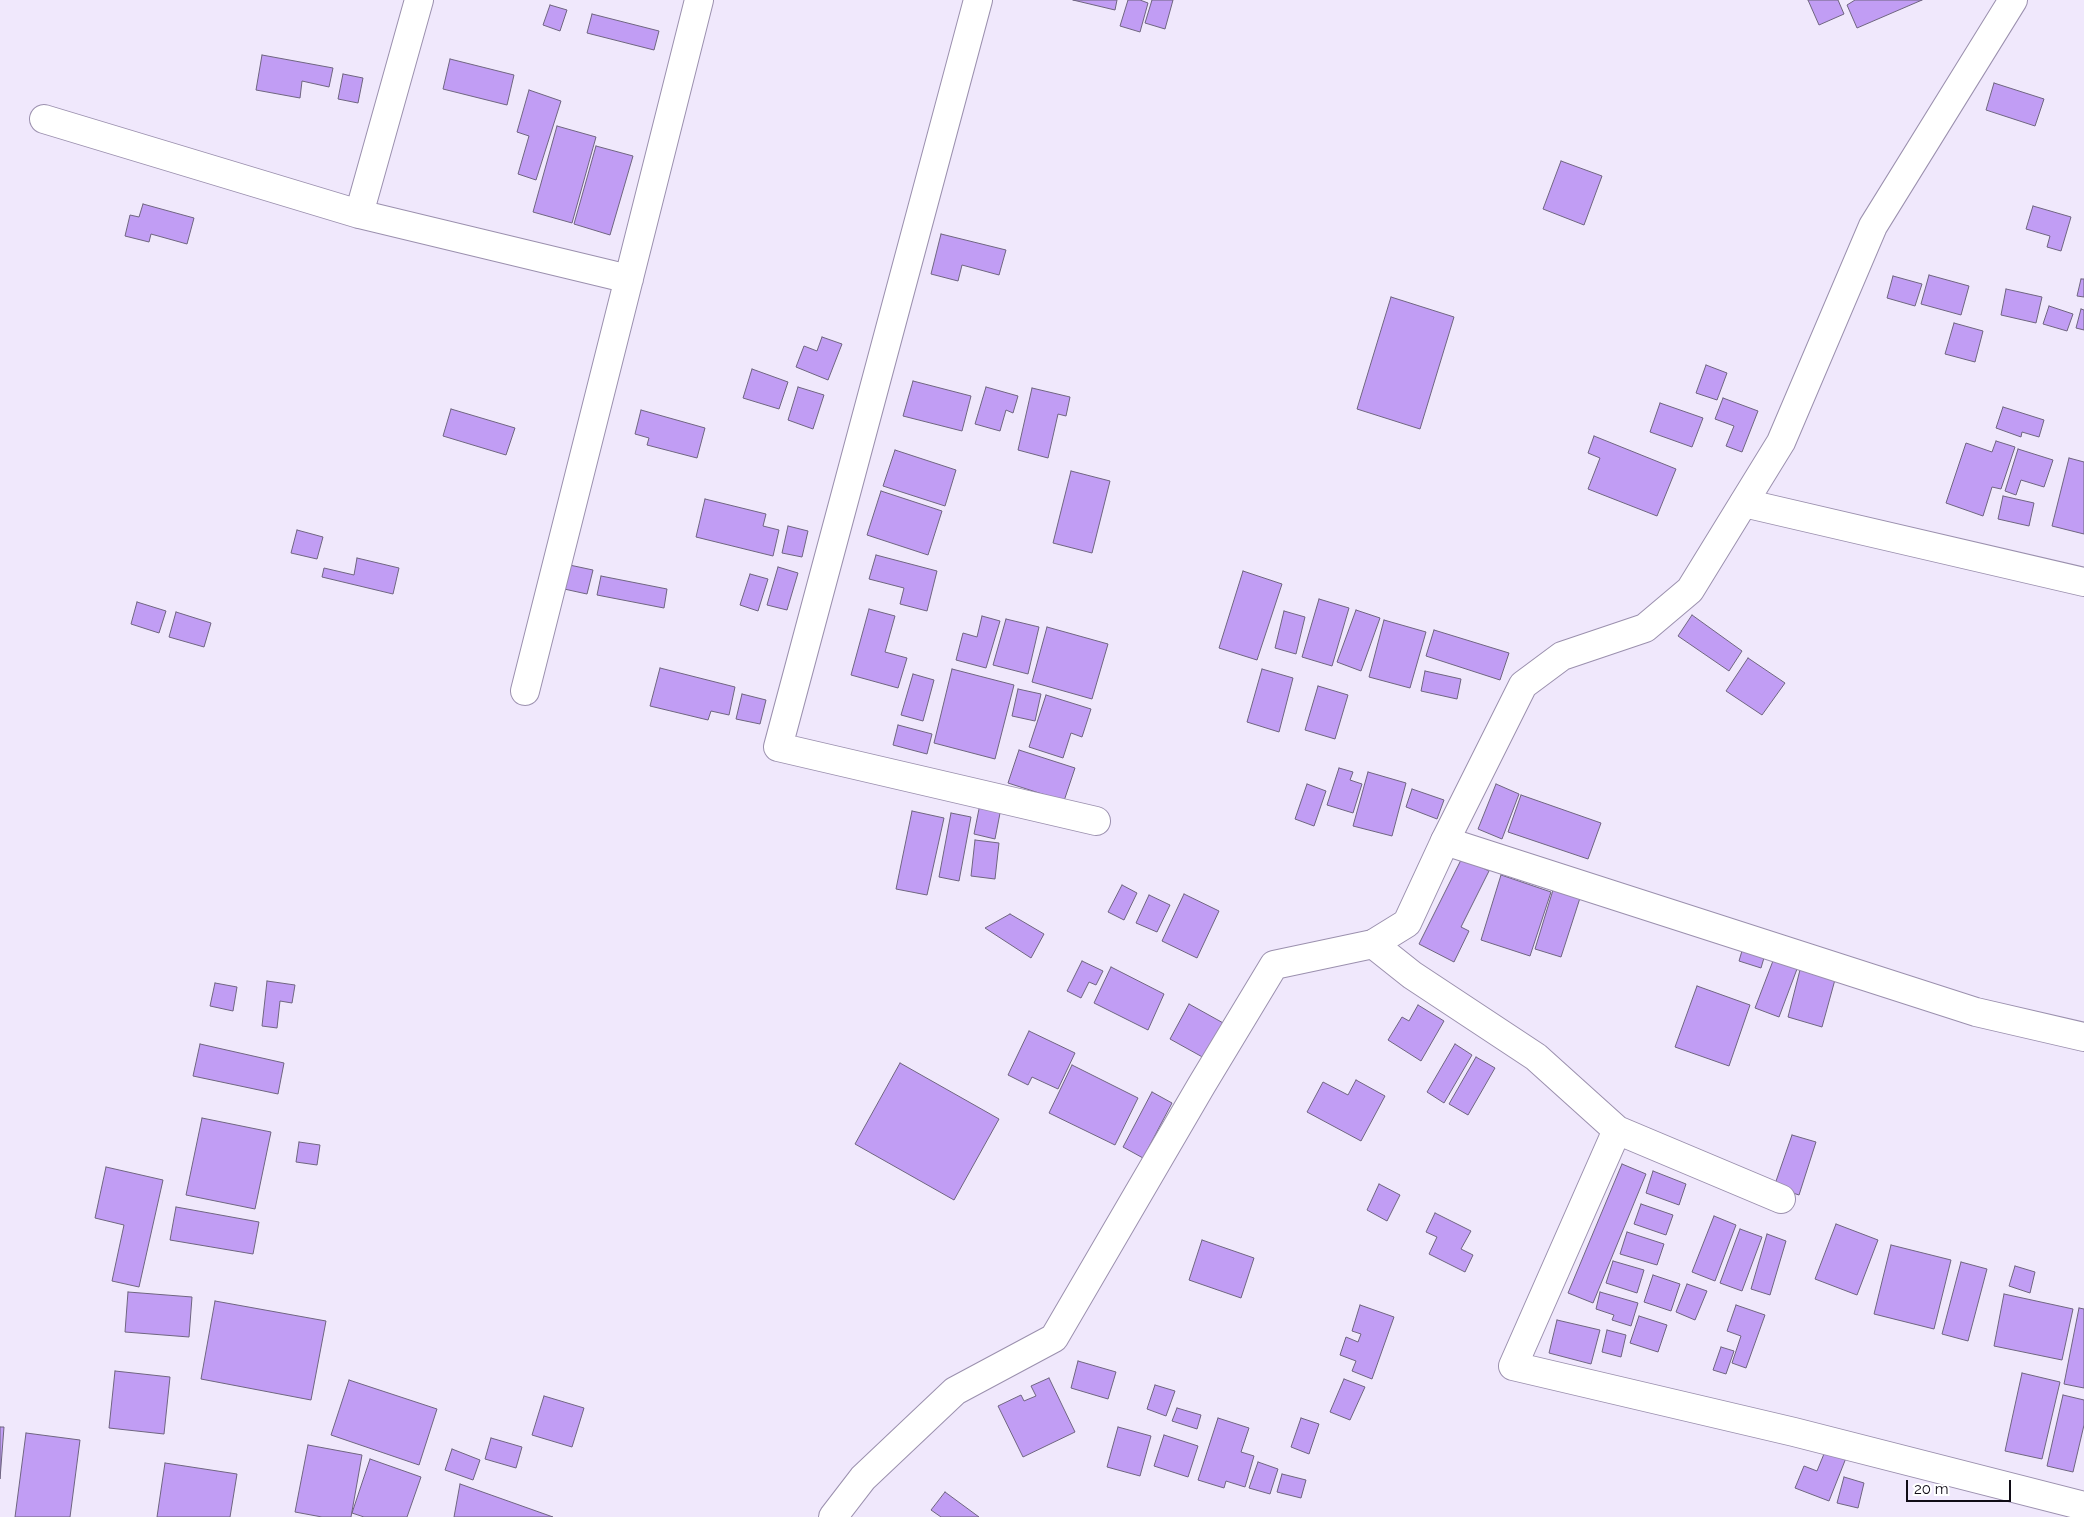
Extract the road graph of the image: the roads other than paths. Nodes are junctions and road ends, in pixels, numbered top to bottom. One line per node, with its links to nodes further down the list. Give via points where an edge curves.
1 (419, 0): 6 (street)
2 (699, 0): 7 (street)
3 (978, 0): 11 (street, via 778,747)
4 (2013, 0): 8 (street, via 1873,226 1781,442)
5 (44, 119): 6 (street)
6 (359, 214): 7 (street)
7 (629, 279): 10 (street)
8 (1744, 503): 9 (street); 12 (street, via 1690,590 1645,628 1562,656 1523,686)
9 (2084, 582)
10 (525, 691)
11 (1096, 821)
12 (1445, 841): 13 (street, via 1407,923); 14 (street, via 1976,1012)
13 (1373, 944): 15 (street, via 1536,1057); 18 (street, via 1274,966 1200,1086 1054,1338 955,1391 863,1478)
14 (2084, 1037)
15 (1617, 1130): 16 (street); 17 (street, via 1513,1366)
16 (1781, 1199)
17 (2084, 1506)
18 (833, 1517)

